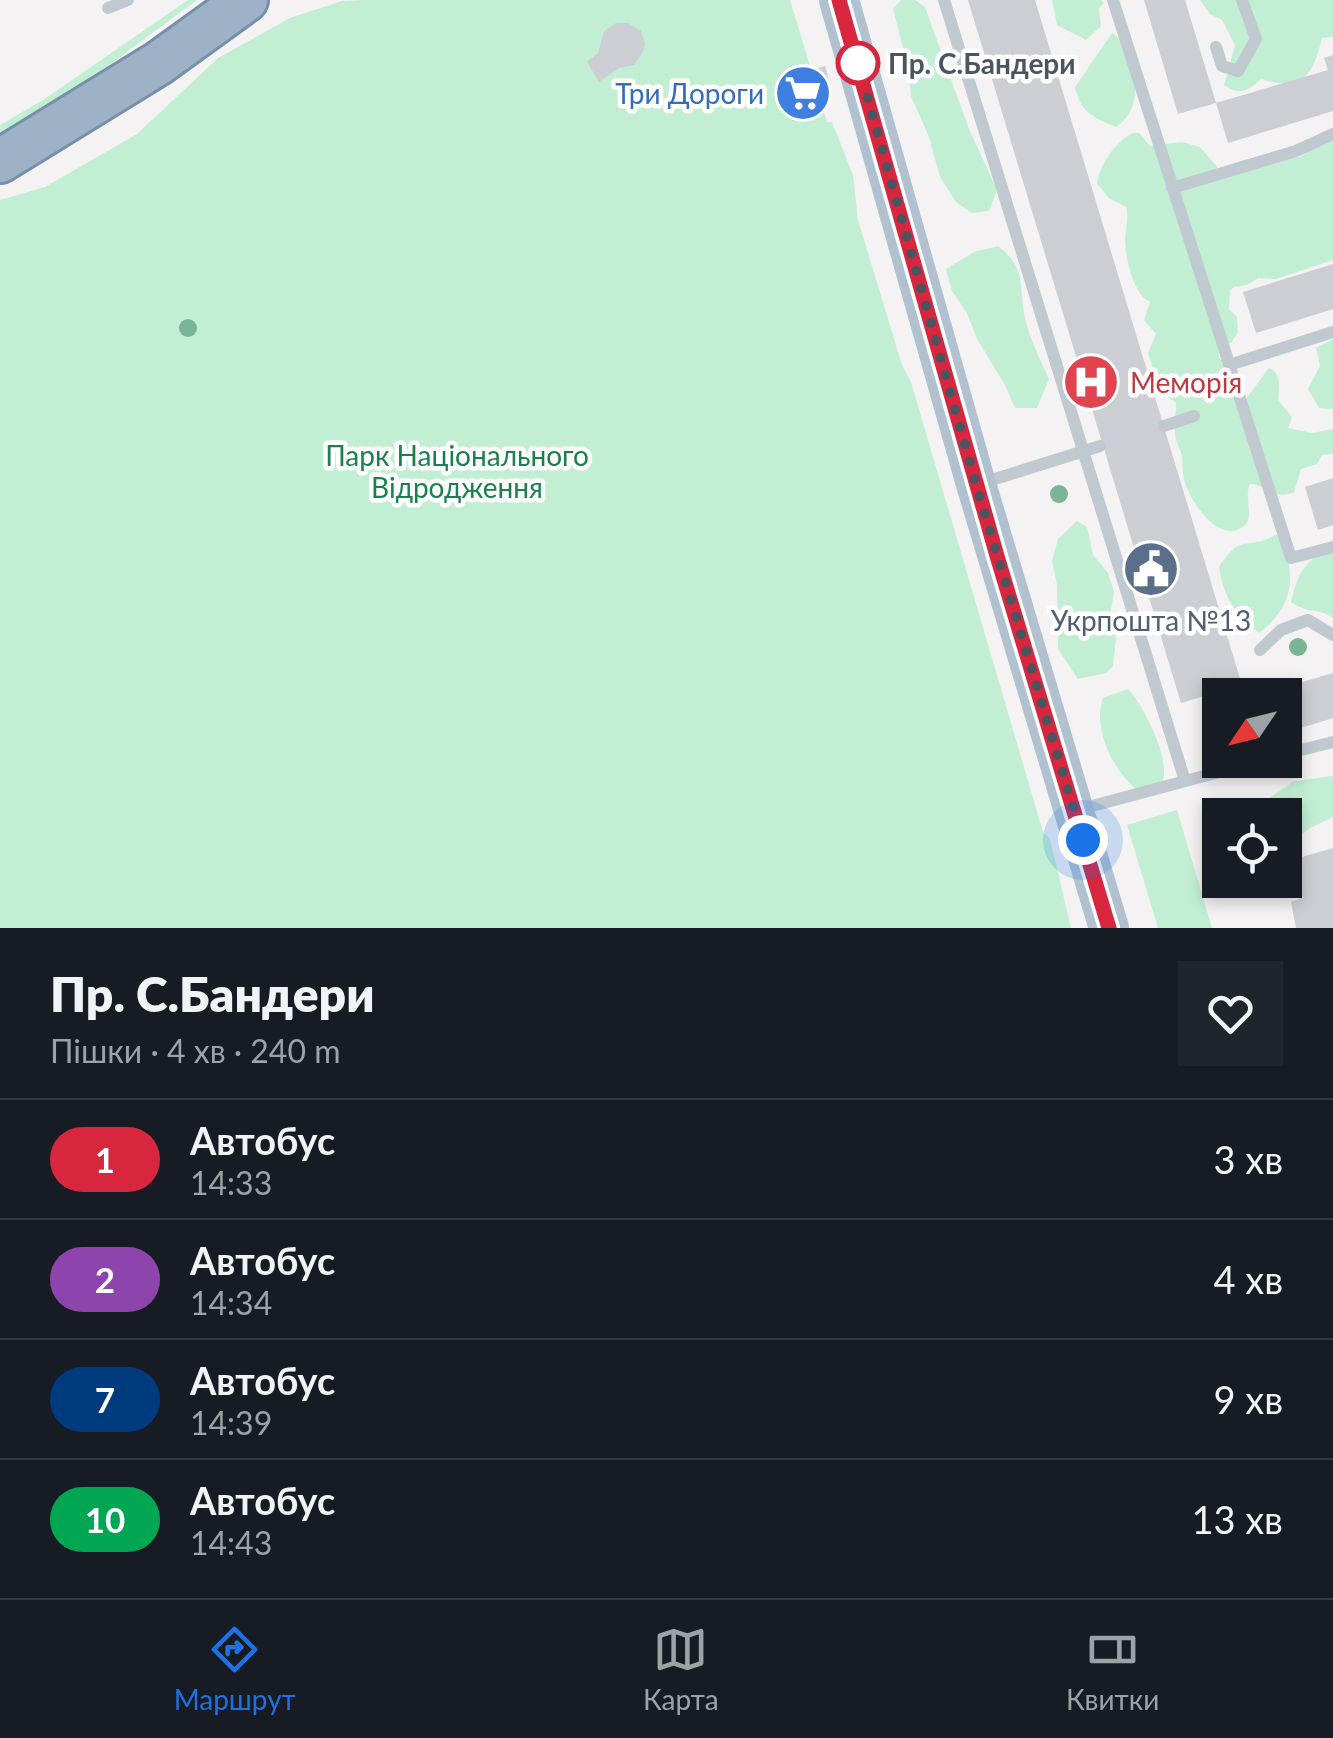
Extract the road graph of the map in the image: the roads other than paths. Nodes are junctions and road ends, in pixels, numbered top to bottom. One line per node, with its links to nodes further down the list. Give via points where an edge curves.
1 (128, 0): 7 (lane)
2 (246, 0): 10 (highway, via 159,63)
3 (839, 0): 18 (main road)
4 (944, 0): 17 (lane)
5 (1113, 0): 11 (lane)
6 (1242, 0): 8 (lane, via 1256,39 1238,71 1222,66)
7 (107, 2)
8 (1216, 47)
9 (1333, 134): 11 (lane)
10 (0, 160)
11 (1172, 188): 13 (lane)
12 (1333, 332): 13 (lane)
13 (1229, 365): 19 (lane, via 1291,558)
14 (1194, 416): 15 (lane)
15 (1164, 426)
16 (1100, 446): 17 (lane)
17 (1084, 452): 18 (lane); 25 (lane)
18 (976, 484): 26 (main road)
19 (1333, 547)
20 (1333, 636): 21 (lane, via 1308,620 1281,630)
21 (1260, 650)
22 (1333, 742): 23 (lane)
23 (1302, 750)
24 (1202, 776): 25 (lane)
25 (1185, 781): 26 (lane)
26 (1074, 811): 27 (main road)
27 (1108, 928)

